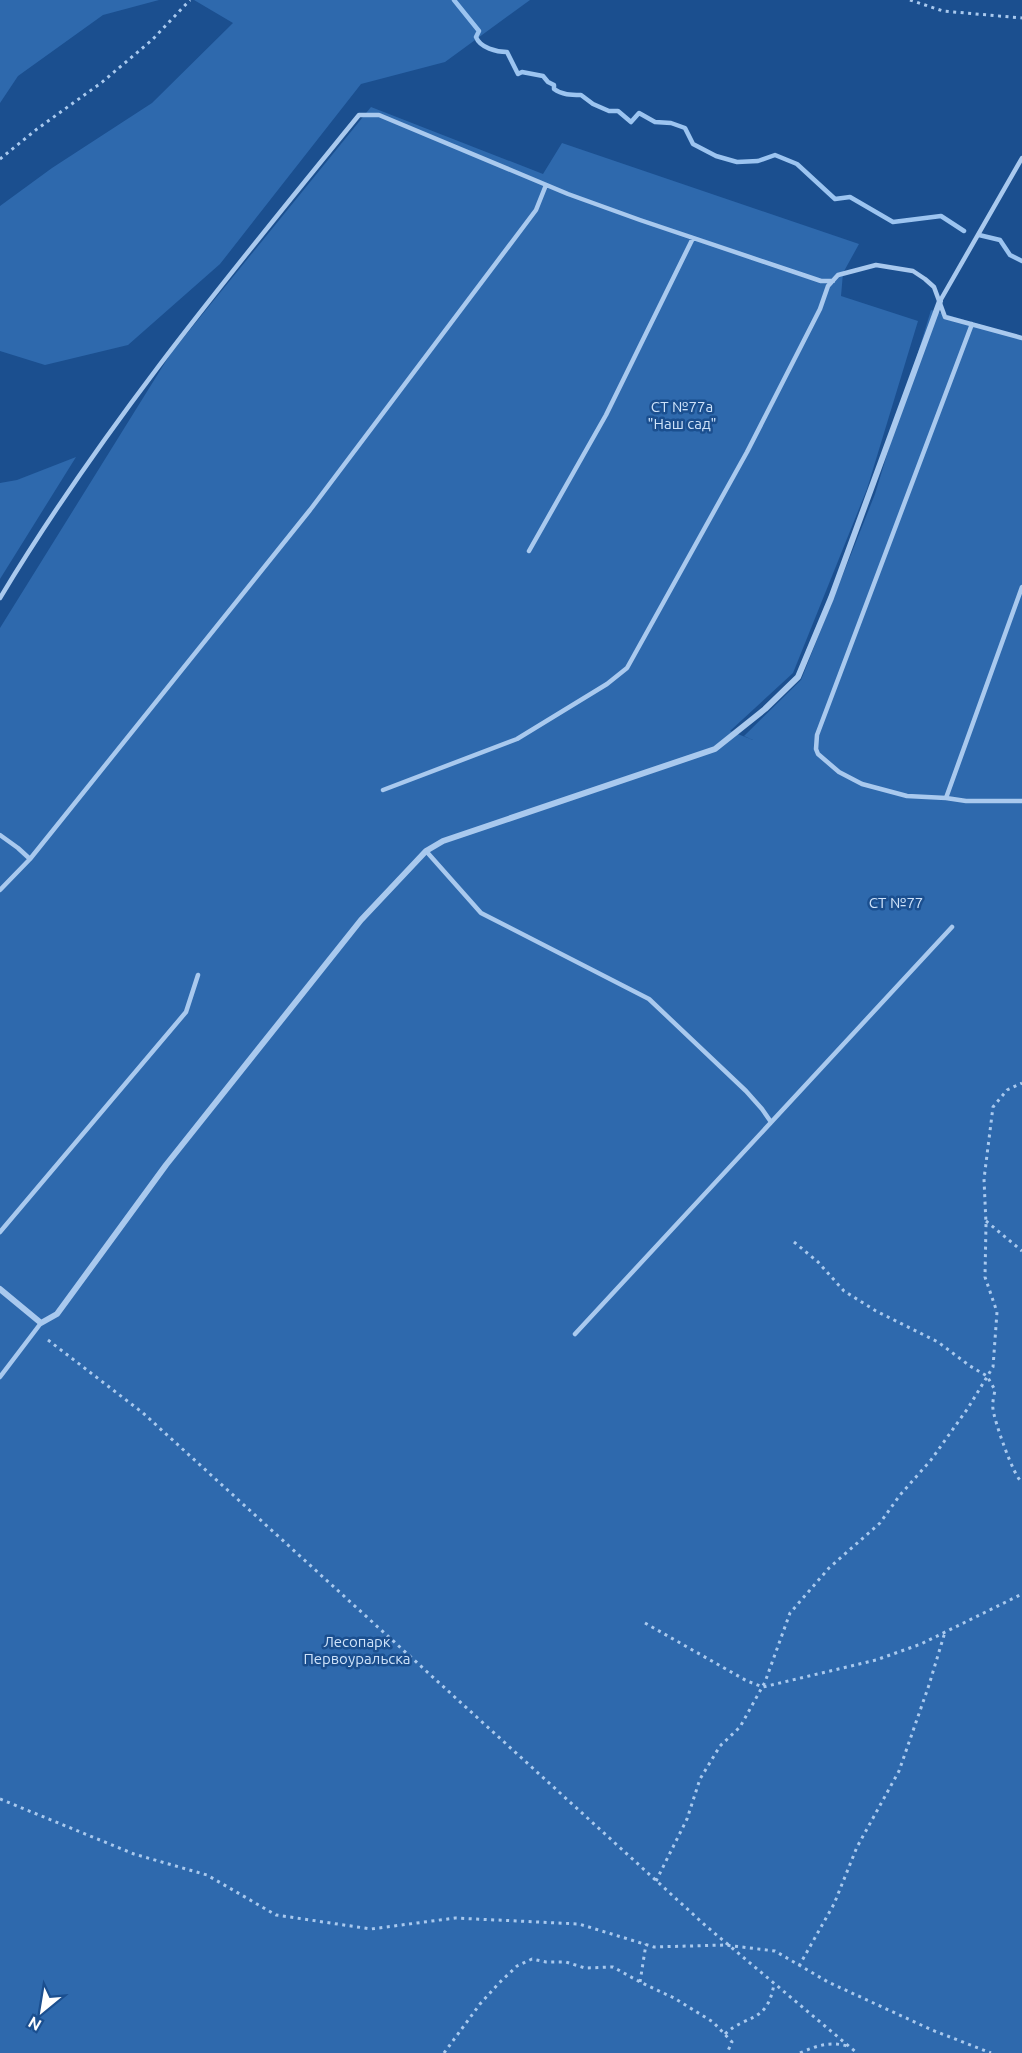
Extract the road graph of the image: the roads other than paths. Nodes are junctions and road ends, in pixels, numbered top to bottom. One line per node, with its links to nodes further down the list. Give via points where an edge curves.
1 (1022, 158): 5 (lane)
2 (546, 185): 3 (lane); 10 (lane, via 378,115 359,115 190,323 121,415 38,535); 16 (lane, via 536,210 310,510)
3 (693, 238): 4 (lane, via 821,281); 8 (lane, via 606,415)
4 (833, 281): 5 (lane, via 838,275 876,265 897,268 913,271 925,279); 11 (lane, via 747,452 627,668 517,739)
5 (940, 301): 6 (lane, via 945,317); 15 (street, via 831,598 793,683 715,749 443,841)
6 (972, 324): 7 (lane); 12 (lane, via 817,735 816,749 839,772 862,784 907,796)
7 (1022, 338)
8 (529, 551)
9 (1022, 587): 12 (lane)
10 (0, 598)
11 (383, 790)
12 (946, 798): 13 (lane)
13 (1022, 801)
14 (0, 835): 16 (lane)
15 (426, 851): 20 (lane, via 481,913 649,999 746,1091); 23 (street, via 361,920 166,1165 57,1314)
16 (30, 859): 17 (lane)
17 (0, 890)
18 (952, 927): 20 (lane)
19 (198, 975): 21 (lane, via 186,1012)
20 (771, 1122): 24 (lane)
21 (0, 1232)
22 (0, 1289): 23 (street)
23 (41, 1323): 25 (lane)
24 (575, 1334)
25 (0, 1377)

